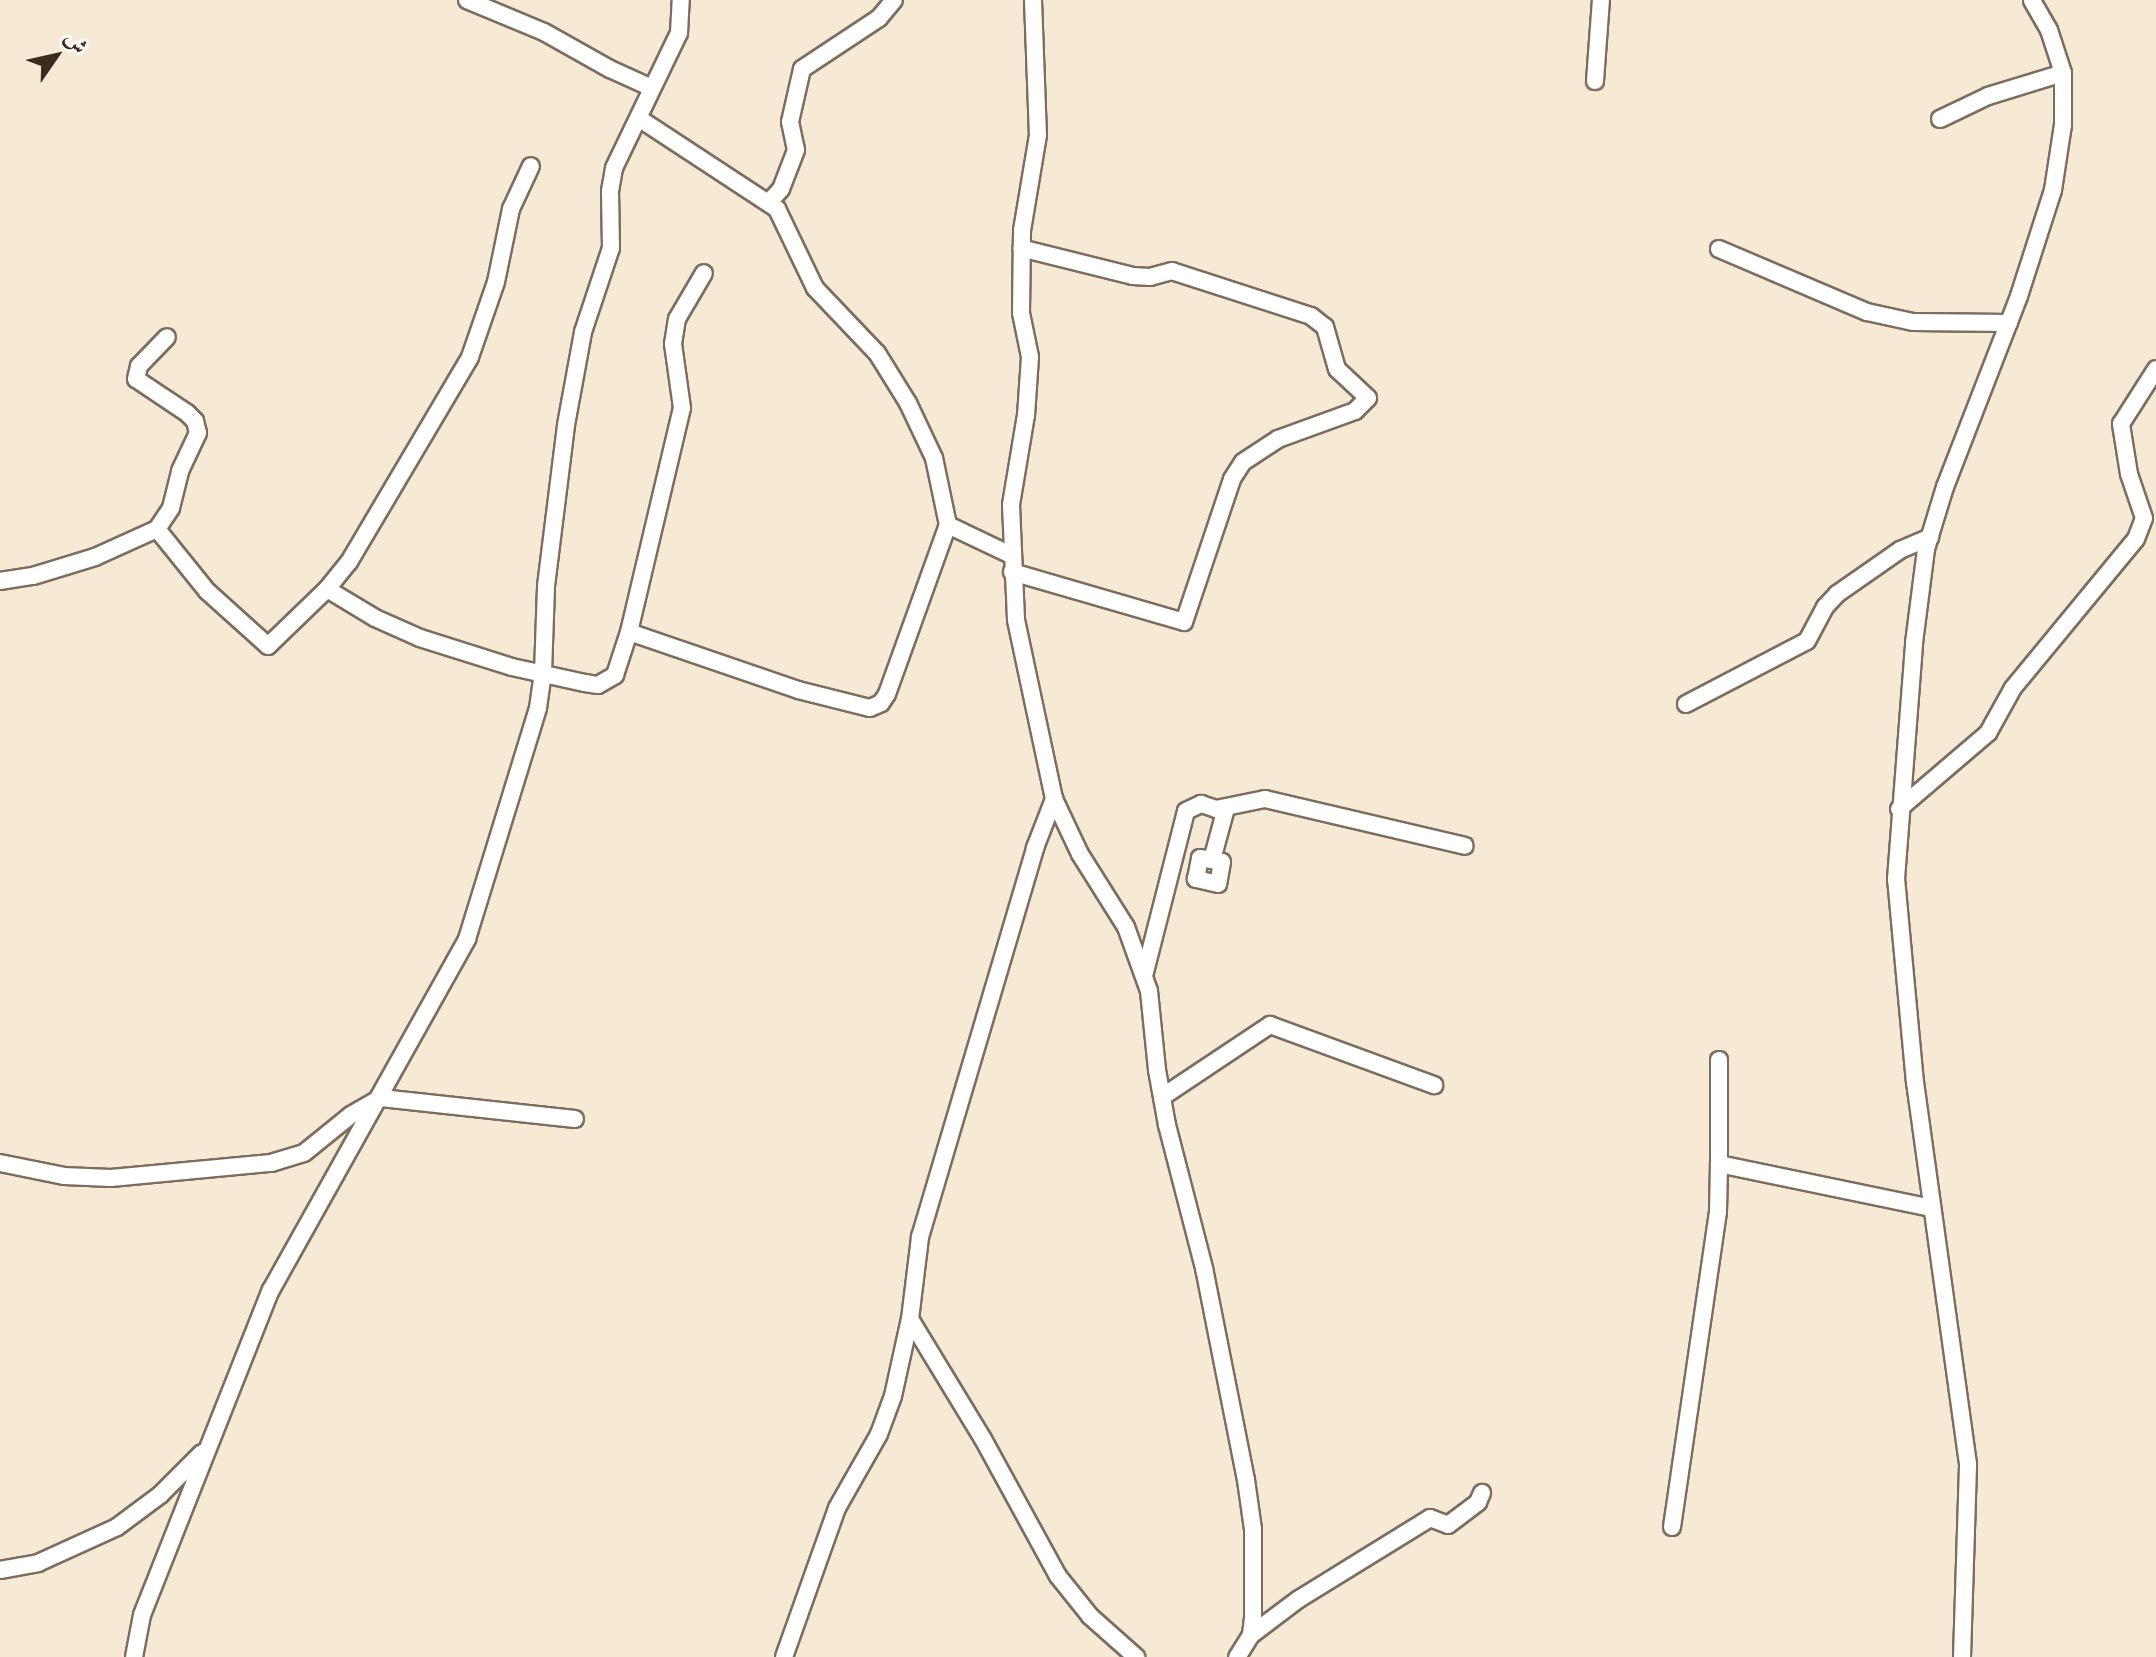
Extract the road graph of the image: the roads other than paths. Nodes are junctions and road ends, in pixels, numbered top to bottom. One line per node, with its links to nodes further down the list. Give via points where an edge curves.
1 (467, 0): 9 (street, via 544,32)
2 (681, 0): 9 (street, via 679,33)
3 (894, 0): 13 (street, via 879,18 802,69 790,122 796,150 781,189)
4 (1033, 0): 14 (street, via 1038,135)
5 (1601, 0): 8 (street)
6 (2032, 0): 7 (street)
7 (2063, 73): 11 (street, via 1988,96); 17 (street, via 2064,110 2053,190)
8 (1595, 81)
9 (652, 88): 10 (street)
10 (640, 119): 13 (street); 28 (street, via 614,168 611,248 573,373 546,586)
11 (1940, 119)
12 (531, 166): 26 (street, via 511,209 496,282 470,357 375,522)
13 (770, 201): 21 (street, via 815,288 877,353 908,403 934,458)
14 (1021, 248): 24 (street, via 1021,313 1030,357 1011,505); 24 (street, via 1133,276 1172,271 1311,316 1325,327 1337,369 1368,399 1355,411 1258,449 1243,462 1232,479 1184,622)
15 (1719, 249): 17 (street, via 1867,312 1913,322)
16 (704, 273): 27 (street, via 677,319 673,344 682,408)
17 (2009, 323): 23 (street)
18 (167, 337): 22 (street, via 139,366 136,379 187,413 198,433 180,471 171,508)
19 (2156, 369): 20 (street, via 2121,424 2129,474)
20 (2150, 513): 32 (street, via 2109,576 2013,688 1988,733)
21 (948, 525): 24 (street); 27 (street, via 887,694 875,707 798,690)
22 (157, 529): 25 (street, via 95,557); 26 (street, via 207,591 268,646)
23 (1930, 537): 29 (street, via 1900,550 1837,594 1807,641); 32 (street)
24 (1011, 564): 30 (street, via 1031,704)
25 (0, 581)
26 (327, 589): 28 (street, via 420,638)
27 (629, 632): 28 (street, via 608,682 598,685)
28 (543, 673): 39 (street, via 538,708 467,939)
29 (1686, 704)
30 (1054, 799): 35 (street, via 1080,854 1126,927); 44 (street, via 920,1237)
31 (1216, 809): 33 (street, via 1265,799); 34 (street, via 1225,812); 35 (street, via 1201,804 1186,811)
32 (1899, 809): 43 (street, via 1896,879)
33 (1465, 846)
34 (1212, 860)
35 (1144, 977): 38 (street)
36 (1719, 1060): 42 (street)
37 (1434, 1085): 38 (street, via 1270,1025)
38 (1162, 1097): 49 (street, via 1207,1281 1246,1480 1253,1529)
39 (381, 1098): 40 (street); 41 (street, via 304,1153 271,1163 111,1178 64,1176); 45 (street, via 271,1290)
40 (575, 1119)
41 (0, 1163)
42 (1719, 1164): 43 (street); 47 (street, via 1718,1212)
43 (1932, 1208): 54 (street, via 1968,1464)
44 (910, 1319): 51 (street, via 879,1434 837,1508); 52 (street, via 1058,1576 1090,1616)
45 (209, 1446): 48 (street, via 160,1495 117,1527 38,1563); 50 (street, via 142,1615)
46 (1482, 1493): 49 (street, via 1448,1525 1430,1518)
47 (1672, 1527)
48 (0, 1570)
49 (1251, 1635): 53 (street)
50 (134, 1657)
51 (784, 1657)
52 (1136, 1657)
53 (1237, 1657)
54 (1962, 1657)

